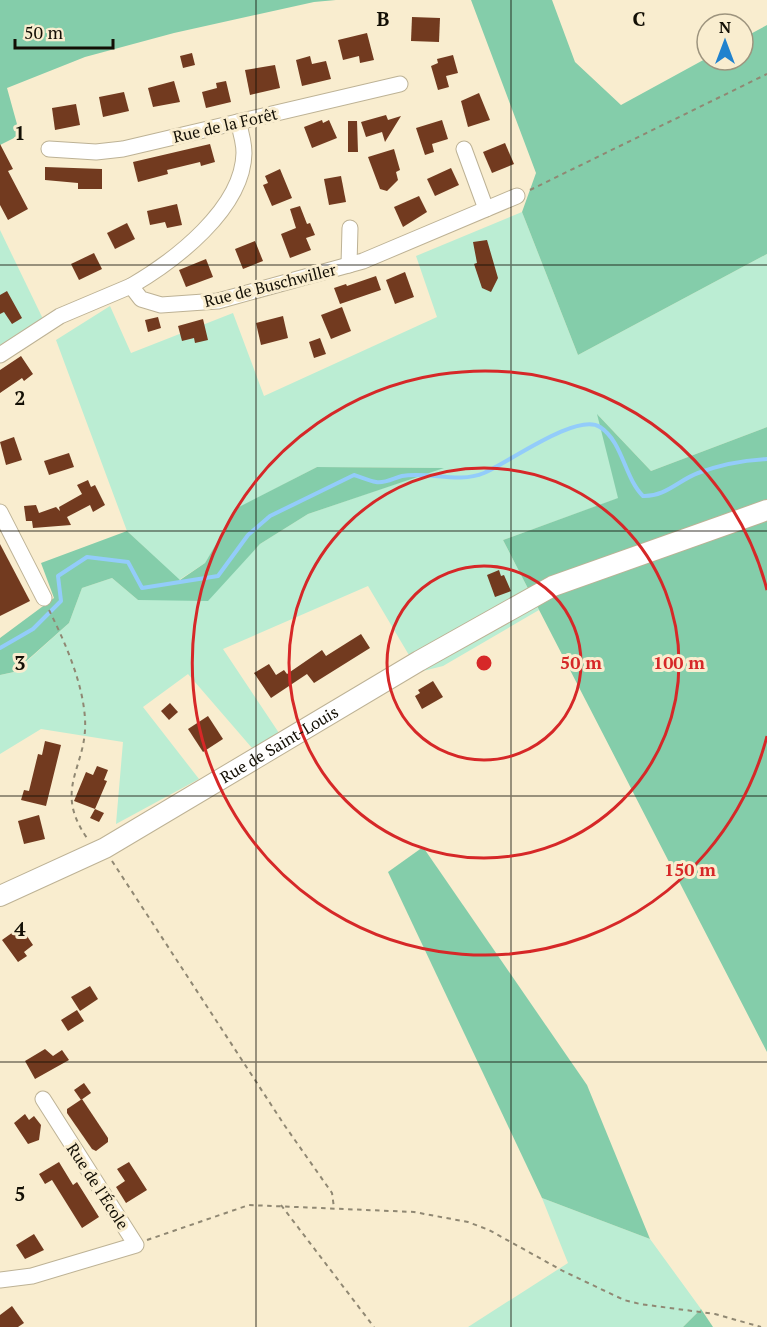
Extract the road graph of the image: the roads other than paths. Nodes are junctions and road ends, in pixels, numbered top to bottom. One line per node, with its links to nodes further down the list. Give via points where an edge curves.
1 (400, 84): 2 (street, Rue de la Forêt)
2 (238, 122): 3 (street, Rue de la Forêt, via 107,152); 9 (street, via 243,164 225,203 188,245)
3 (49, 149)
4 (464, 149): 6 (street)
5 (517, 196): 6 (street, Rue de Buschwiller)
6 (486, 208): 8 (street, Rue de Buschwiller)
7 (350, 228): 8 (street, Rue de Buschwiller)
8 (349, 265): 9 (street, Rue de Buschwiller, via 200,303 151,303 141,299)
9 (131, 286): 10 (street, via 60,316)
10 (0, 356)
11 (767, 510): 14 (street, Rue de Saint-Louis, via 553,586 101,850)
12 (0, 512): 13 (street)
13 (44, 598)
14 (0, 896)
15 (43, 1099): 16 (street, Rue de l'École, via 136,1245 32,1276)
16 (0, 1280)

